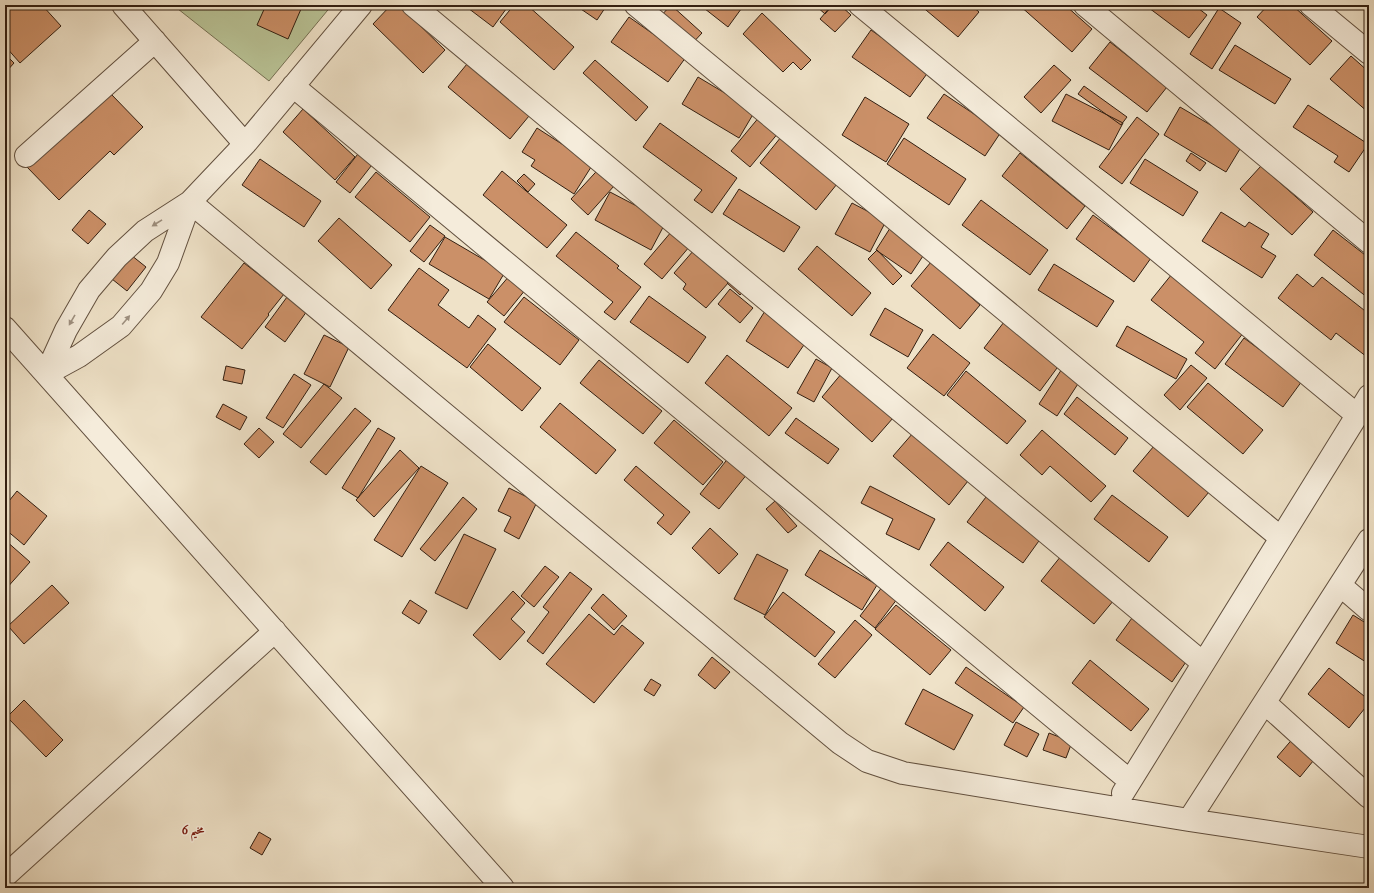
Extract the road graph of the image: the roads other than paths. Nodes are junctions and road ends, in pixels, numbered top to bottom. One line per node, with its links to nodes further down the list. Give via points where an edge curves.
1 (123, 5): 8 (street)
2 (360, 5): 10 (street)
3 (413, 5): 24 (street)
4 (636, 5): 19 (street)
5 (860, 5): 18 (street)
6 (1085, 5): 14 (street)
7 (1311, 5): 9 (street)
8 (155, 41): 11 (street); 12 (street)
9 (1369, 53)
10 (293, 86): 11 (street); 26 (street)
11 (246, 144): 13 (street)
12 (26, 156)
13 (190, 202): 16 (street, one-way to 16, via 145,231 117,257 94,284 66,330); 16 (street, one-way to 13, via 79,356 121,326 150,291 168,263); 28 (street, via 840,743 867,761 902,773)
14 (1369, 242)
15 (5, 328): 16 (street)
16 (46, 374): 23 (street)
17 (1369, 396): 18 (street)
18 (1358, 415): 19 (street)
19 (1281, 538): 24 (street)
20 (1369, 540): 21 (street)
21 (1340, 585): 22 (street); 25 (street)
22 (1369, 610)
23 (275, 631): 31 (street); 32 (street)
24 (1204, 663): 26 (street)
25 (1264, 703): 27 (street); 29 (street)
26 (1130, 781): 28 (street)
27 (1369, 797)
28 (1114, 808): 29 (street)
29 (1189, 820): 30 (street)
30 (1369, 848)
31 (5, 876)
32 (503, 888)

